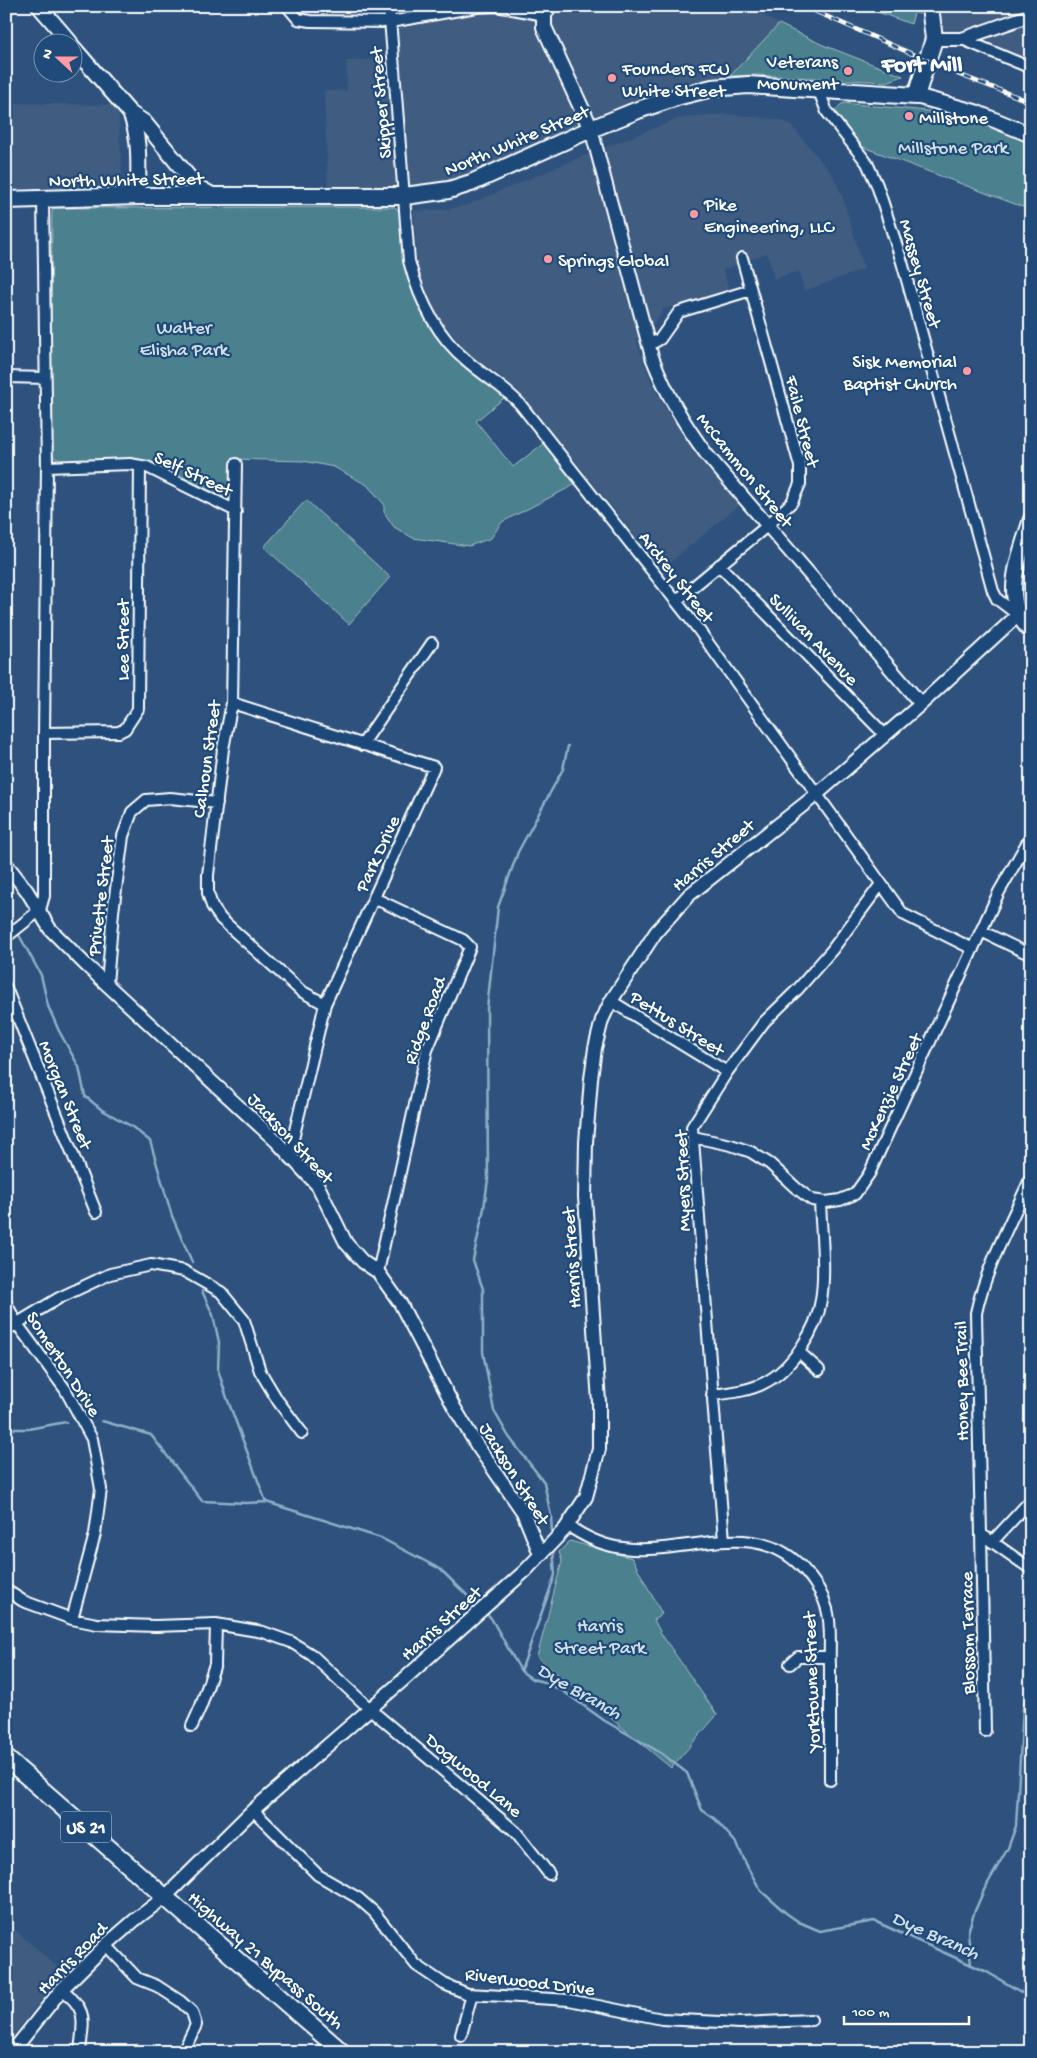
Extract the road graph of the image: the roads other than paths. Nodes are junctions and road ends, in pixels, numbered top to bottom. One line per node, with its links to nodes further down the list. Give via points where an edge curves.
1 (40, 6): 8 (main road)
2 (287, 6): 7 (street, via 298,19 310,21)
3 (389, 6): 7 (street, Skipper Street)
4 (930, 6): 9 (main road)
5 (547, 10): 7 (street, via 477,7); 16 (main road, via 544,27)
6 (1031, 15): 10 (street)
7 (390, 22): 20 (street, Skipper Street)
8 (62, 32)
9 (934, 39): 10 (street); 14 (main road)
10 (962, 39): 12 (street)
11 (82, 58): 15 (main road)
12 (1031, 68)
13 (819, 91): 14 (main road, North White Street); 16 (main road, North White Street, via 748,85 712,88 672,98); 36 (street, Massey Street, via 827,112 867,163 877,185 902,262 992,591)
14 (916, 96): 17 (main road, via 975,112)
15 (130, 114): 18 (main road, via 137,138); 19 (main road, via 144,122 196,186)
16 (591, 129): 20 (main road, North White Street, via 471,183 449,190); 25 (street, McCammon Street)
17 (1031, 135)
18 (138, 196): 19 (main road, North White Street); 22 (main road, North White Street)
19 (216, 196): 20 (main road, North White Street)
20 (405, 196): 35 (street, Ardrey Street, via 409,262 433,323 464,359 520,404)
21 (6, 200): 22 (main road, North White Street)
22 (43, 200): 27 (street)
23 (742, 258): 24 (street, Faile Street)
24 (751, 290): 25 (street, via 679,312 660,339); 33 (street, Faile Street, via 800,466 800,484 792,502)
25 (649, 345): 33 (street, McCammon Street, via 666,392 687,427 706,455)
26 (6, 377): 27 (street)
27 (45, 378): 30 (street)
28 (236, 464): 31 (street, Calhoun Street)
29 (140, 466): 30 (street, Self Street); 31 (street, Self Street); 41 (street, Lee Street, via 138,709 125,729 119,732)
30 (47, 468): 41 (street)
31 (236, 511): 39 (street, Calhoun Street)
32 (1031, 519): 36 (main road, via 1013,590)
33 (767, 526): 34 (street, Faile Street); 40 (street, McCammon Street)
34 (719, 565): 35 (street, Faile Street); 42 (street, Sullivan Avenue)
35 (676, 601): 44 (street, Ardrey Street)
36 (1018, 614): 37 (main road); 40 (street, Harris Street)
37 (1031, 632)
38 (432, 643): 43 (street)
39 (232, 703): 43 (street, Park Drive); 45 (street, Calhoun Street)
40 (921, 704): 42 (street, Harris Street)
41 (44, 732): 50 (street, via 44,896)
42 (886, 735): 44 (street, Harris Street)
43 (362, 745): 49 (street, Park Drive, via 434,768)
44 (816, 795): 48 (street, Ardrey Street); 57 (street, Harris Street, via 689,895 656,932)
45 (217, 802): 55 (street, Privette Street, via 170,798 146,800 132,812 123,836); 58 (street, Calhoun Street, via 208,875 212,906 221,919 301,991)
46 (1031, 836): 51 (street, McKenzie Street)
47 (6, 864): 50 (street, Jackson Street)
48 (881, 884): 53 (street, Ardrey Street, via 903,914); 59 (street, Myers Street, via 826,957 764,1022)
49 (374, 898): 58 (street, Park Drive); 65 (street, Ridge Road, via 463,940 470,947 427,1050)
50 (40, 911): 52 (street); 55 (street, Jackson Street, via 50,929)
51 (981, 931): 53 (street, McKenzie Street); 54 (street)
52 (6, 936)
53 (973, 949): 63 (street, McKenzie Street, via 870,1174 855,1194 840,1200)
54 (1031, 955)
55 (107, 984): 61 (street, Jackson Street)
56 (6, 988): 64 (street, Morgan Street)
57 (611, 1001): 59 (street, Pettus Street); 74 (street, Harris Street, via 595,1048 586,1142 585,1197 599,1402 599,1449 586,1496)
58 (325, 1004): 61 (street, Park Drive)
59 (727, 1072): 60 (street, Myers Street, via 692,1127)
60 (692, 1137): 63 (street, via 750,1152 770,1164 812,1200); 71 (street, Myers Street)
61 (289, 1156): 65 (street, Jackson Street, via 318,1186 346,1243 363,1262)
62 (1031, 1177): 75 (street, Honey Bee Trail, via 987,1277 976,1313)
63 (820, 1201): 69 (street, via 821,1301 814,1323)
64 (96, 1212)
65 (378, 1272): 78 (street, Jackson Street, via 400,1303 472,1437 523,1512)
66 (6, 1302): 67 (street, Somerton Drive)
67 (17, 1324): 68 (street); 72 (street, via 60,1298 110,1274 151,1265 184,1271 221,1292 244,1320 260,1371); 81 (street, Somerton Drive, via 65,1389 92,1439 101,1489 95,1534)
68 (6, 1330)
69 (798, 1352): 70 (street); 71 (street, via 783,1370 764,1383 733,1393)
70 (819, 1370)
71 (712, 1395): 76 (street, Myers Street)
72 (302, 1433)
73 (1031, 1500): 77 (street)
74 (567, 1524): 76 (street, Yorktowne Street, via 593,1539 622,1548); 78 (street, Harris Street)
75 (981, 1534): 77 (street); 87 (street, Blossom Terrace)
76 (724, 1541): 83 (street, Yorktowne Street, via 737,1540 766,1546 785,1552 801,1565 819,1588 828,1610)
77 (992, 1542): 79 (street)
78 (540, 1554): 85 (street, Harris Street)
79 (1031, 1569)
80 (6, 1590): 81 (street, Dogwood Lane, via 23,1601)
81 (72, 1619): 82 (street, Dogwood Lane, via 97,1624)
82 (216, 1624): 85 (street, Dogwood Lane, via 263,1632 291,1642 312,1655); 86 (street, via 215,1664)
83 (830, 1657): 84 (street, via 798,1658); 89 (street, Yorktowne Street)
84 (790, 1664)
85 (370, 1709): 90 (street, Harris Street); 91 (street, Dogwood Lane, via 516,1832)
86 (192, 1726)
87 (985, 1731)
88 (6, 1758): 92 (main road, US 21)
89 (830, 1780)
90 (253, 1810): 92 (street, Harris Street); 95 (street, Riverwood Drive, via 318,1874 358,1898 374,1912 416,1965 444,1984)
91 (549, 1874)
92 (165, 1897): 93 (street, Harris Road); 101 (main road, Highway 21 Bypass South / US 21)
93 (106, 1945): 94 (street, Harris Road); 100 (street, via 137,1978 180,2000 192,2012 196,2025)
94 (62, 1989): 98 (street, Harris Road); 99 (street, via 74,1999 83,2014)
95 (472, 1994): 96 (street, Riverwood Drive, via 570,2000 662,2019 740,2023); 97 (street)
96 (811, 2020)
97 (461, 2035)
98 (12, 2052)
99 (80, 2052)
100 (183, 2052)
101 (342, 2052)

